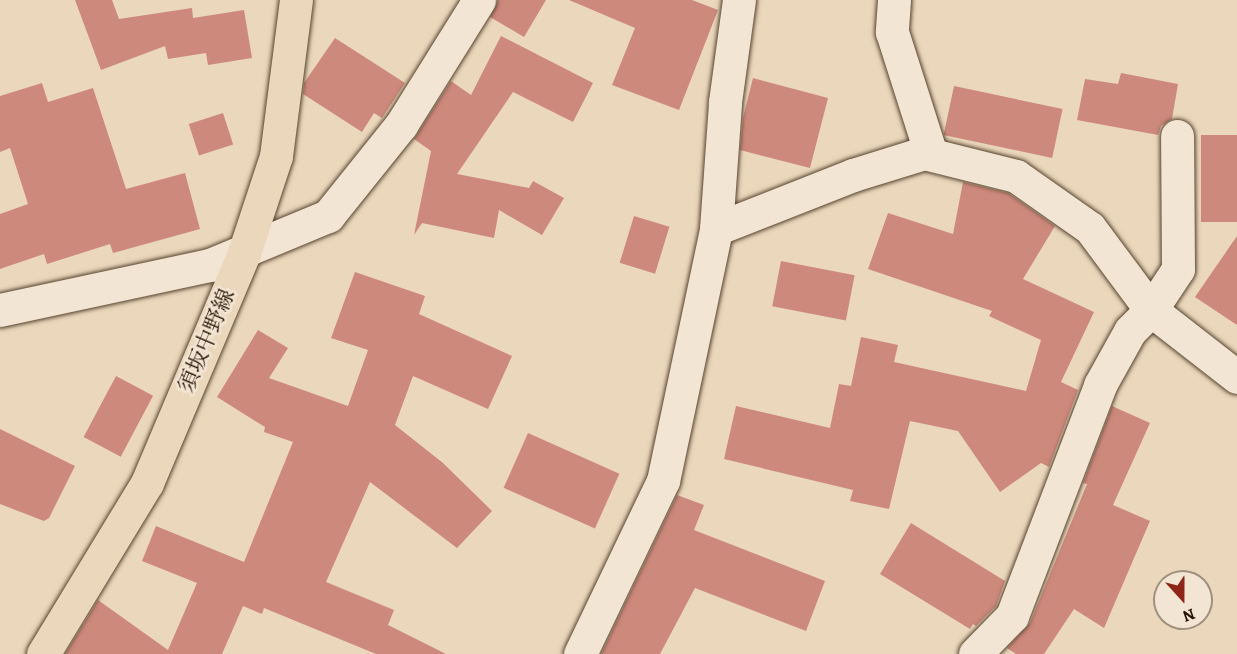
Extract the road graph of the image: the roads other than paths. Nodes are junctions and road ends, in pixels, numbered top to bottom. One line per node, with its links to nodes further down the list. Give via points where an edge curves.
1 (296, 0): 8 (main road, 須坂中野線, via 276,156)
2 (479, 0): 8 (street, via 400,125 328,216)
3 (739, 0): 7 (street, via 725,102)
4 (894, 0): 6 (street, via 892,32)
5 (1177, 136): 9 (street, via 1178,269)
6 (931, 154): 7 (street, via 853,175); 9 (street, via 1016,176 1090,228)
7 (716, 229): 13 (street, via 663,481)
8 (244, 253): 10 (street, via 210,265); 12 (main road, 須坂中野線, via 147,483)
9 (1151, 309): 11 (street); 14 (street, via 1130,331 1100,385 1012,616)
10 (0, 310)
11 (1237, 377)
12 (43, 654)
13 (580, 654)
14 (975, 654)

